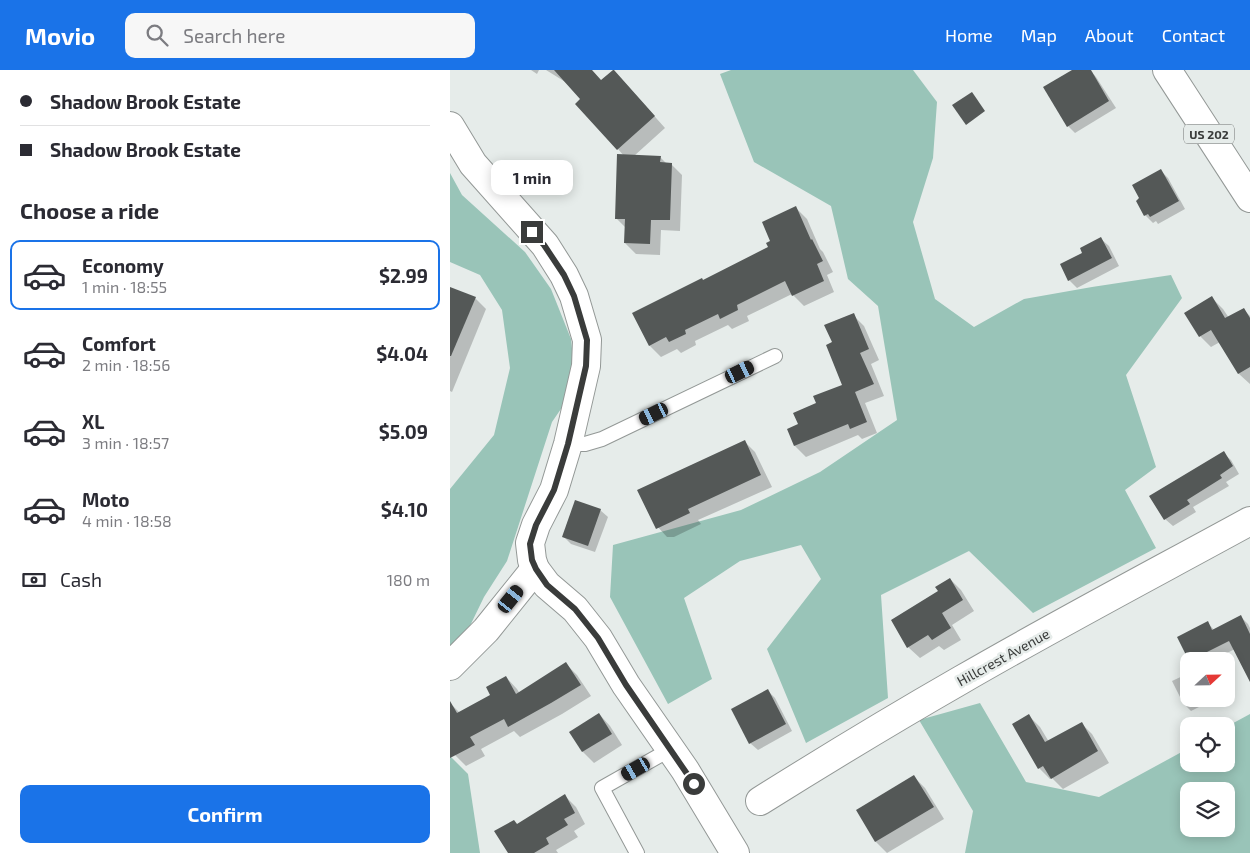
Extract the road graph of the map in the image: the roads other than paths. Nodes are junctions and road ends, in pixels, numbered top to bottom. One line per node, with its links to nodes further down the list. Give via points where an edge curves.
1 (1167, 70): 3 (street, US 202)
2 (450, 126): 5 (street, via 473,164 544,245 574,296 587,340 586,366)
3 (1250, 198)
4 (775, 356): 5 (lane, via 602,439)
5 (568, 444): 7 (street, via 554,490 530,544)
6 (1250, 521): 10 (street, Hillcrest Avenue, via 962,680)
7 (536, 569): 8 (street, via 486,630); 9 (street, via 547,585 575,609 598,638)
8 (450, 666)
9 (670, 749): 11 (street); 12 (lane, via 602,788)
10 (760, 801)
11 (732, 847)
12 (637, 853)

